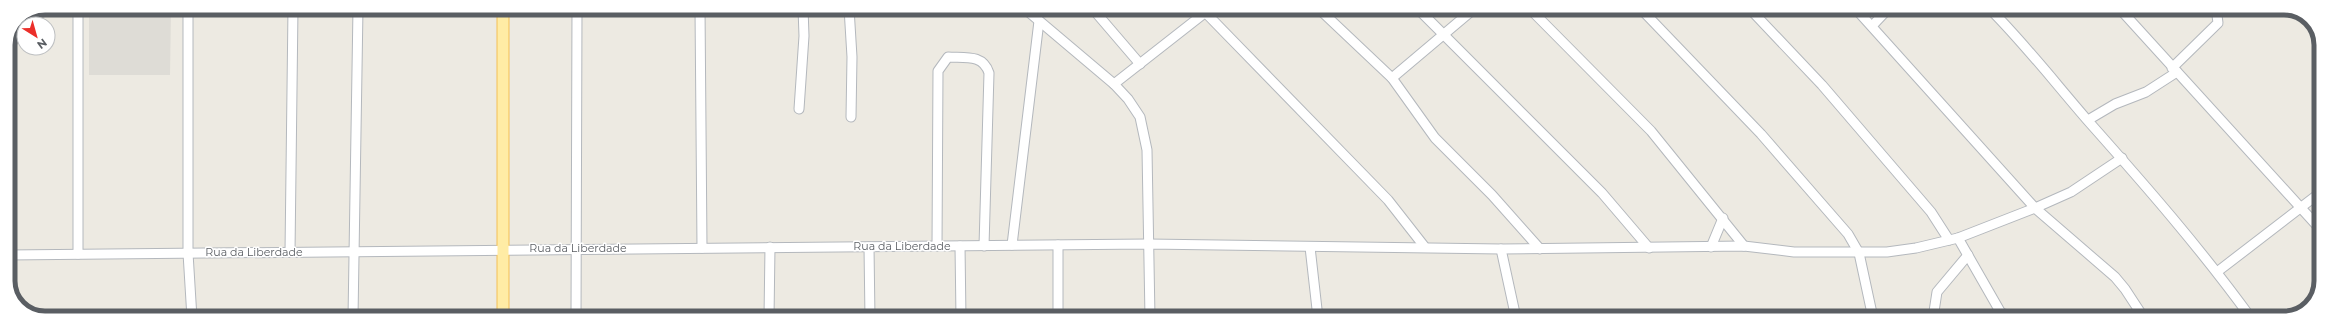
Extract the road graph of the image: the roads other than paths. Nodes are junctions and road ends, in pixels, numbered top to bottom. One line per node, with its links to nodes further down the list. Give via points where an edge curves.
1 (78, 15): 66 (street)
2 (188, 15): 64 (street)
3 (292, 15): 62 (street)
4 (358, 15): 61 (street)
5 (503, 15): 58 (main road)
6 (577, 15): 55 (street)
7 (700, 15): 56 (street)
8 (803, 15): 32 (street)
9 (849, 15): 33 (street)
10 (1032, 15): 25 (street)
11 (1098, 15): 28 (street)
12 (1200, 15): 28 (street)
13 (1211, 15): 49 (street, via 1388,200)
14 (1325, 15): 30 (street)
15 (1424, 15): 27 (street)
16 (1467, 15): 27 (street)
17 (1536, 15): 39 (street, via 1651,131)
18 (1647, 15): 63 (street, via 1761,134 1848,234)
19 (1756, 15): 42 (street, via 1822,86 1932,212)
20 (1862, 15): 26 (street)
21 (1882, 15): 26 (street)
22 (1996, 15): 34 (street, via 2024,44)
23 (2125, 15): 29 (street)
24 (2217, 15): 29 (street, via 2218,24)
25 (1039, 21): 31 (street); 44 (street)
26 (1872, 26): 38 (street)
27 (1443, 35): 30 (street); 57 (street, via 1602,193)
28 (1140, 64): 31 (street)
29 (2175, 70): 34 (street, via 2146,92 2115,104); 37 (street)
30 (1392, 78): 60 (street, via 1435,138 1492,195)
31 (1114, 84): 43 (street, via 1135,108 1143,129 1147,150)
32 (799, 109)
33 (852, 116)
34 (2088, 120): 35 (street)
35 (2122, 158): 38 (street, Rua da Liberdade, via 2071,192); 68 (street)
36 (2314, 197): 37 (street)
37 (2300, 206): 40 (street); 68 (street)
38 (2035, 208): 41 (street, Rua da Liberdade); 83 (street, via 2115,277)
39 (1723, 218): 50 (street); 54 (street)
40 (2314, 222)
41 (1958, 238): 42 (street, Rua da Liberdade); 67 (street)
42 (1949, 240): 63 (street, Rua da Liberdade, via 1887,252)
43 (1148, 244): 45 (street, Rua da Liberdade); 53 (street, Rua da Liberdade); 77 (street)
44 (1012, 245): 45 (street, Rua da Liberdade); 48 (street, Rua da Liberdade)
45 (1058, 245): 76 (street)
46 (937, 246): 47 (street, Rua da Liberdade); 48 (street, via 938,71 948,57 980,58 989,72); 52 (street, Rua da Liberdade)
47 (960, 246): 48 (street, Rua da Liberdade); 75 (street)
48 (984, 246)
49 (1424, 246): 53 (street, Rua da Liberdade); 59 (street, Rua da Liberdade)
50 (1744, 246): 54 (street, Rua da Liberdade); 63 (street, Rua da Liberdade, via 1794,252)
51 (770, 247): 52 (street, Rua da Liberdade); 56 (street, Rua da Liberdade); 73 (street)
52 (869, 247): 74 (street)
53 (1310, 247): 78 (street)
54 (1711, 247): 57 (street, Rua da Liberdade)
55 (576, 248): 56 (street, Rua da Liberdade); 58 (street, Rua da Liberdade); 72 (street)
56 (702, 248)
57 (1648, 248): 60 (street, Rua da Liberdade)
58 (504, 249): 61 (street, Rua da Liberdade); 71 (main road)
59 (1501, 249): 60 (street, Rua da Liberdade); 79 (street)
60 (1540, 249)
61 (354, 251): 62 (street, Rua da Liberdade); 70 (street)
62 (290, 252): 64 (street, Rua da Liberdade)
63 (1859, 252): 80 (street)
64 (188, 253): 66 (street, Rua da Liberdade); 69 (street)
65 (15, 254): 66 (street, Rua da Liberdade)
66 (78, 254)
67 (1968, 255): 81 (street, via 1938,292); 82 (street)
68 (2217, 272): 84 (street)
69 (192, 311)
70 (353, 311)
71 (503, 311)
72 (576, 311)
73 (769, 311)
74 (870, 311)
75 (961, 311)
76 (1058, 311)
77 (1150, 311)
78 (1317, 311)
79 (1514, 311)
80 (1872, 311)
81 (1934, 311)
82 (2000, 311)
83 (2140, 311)
84 (2246, 311)

